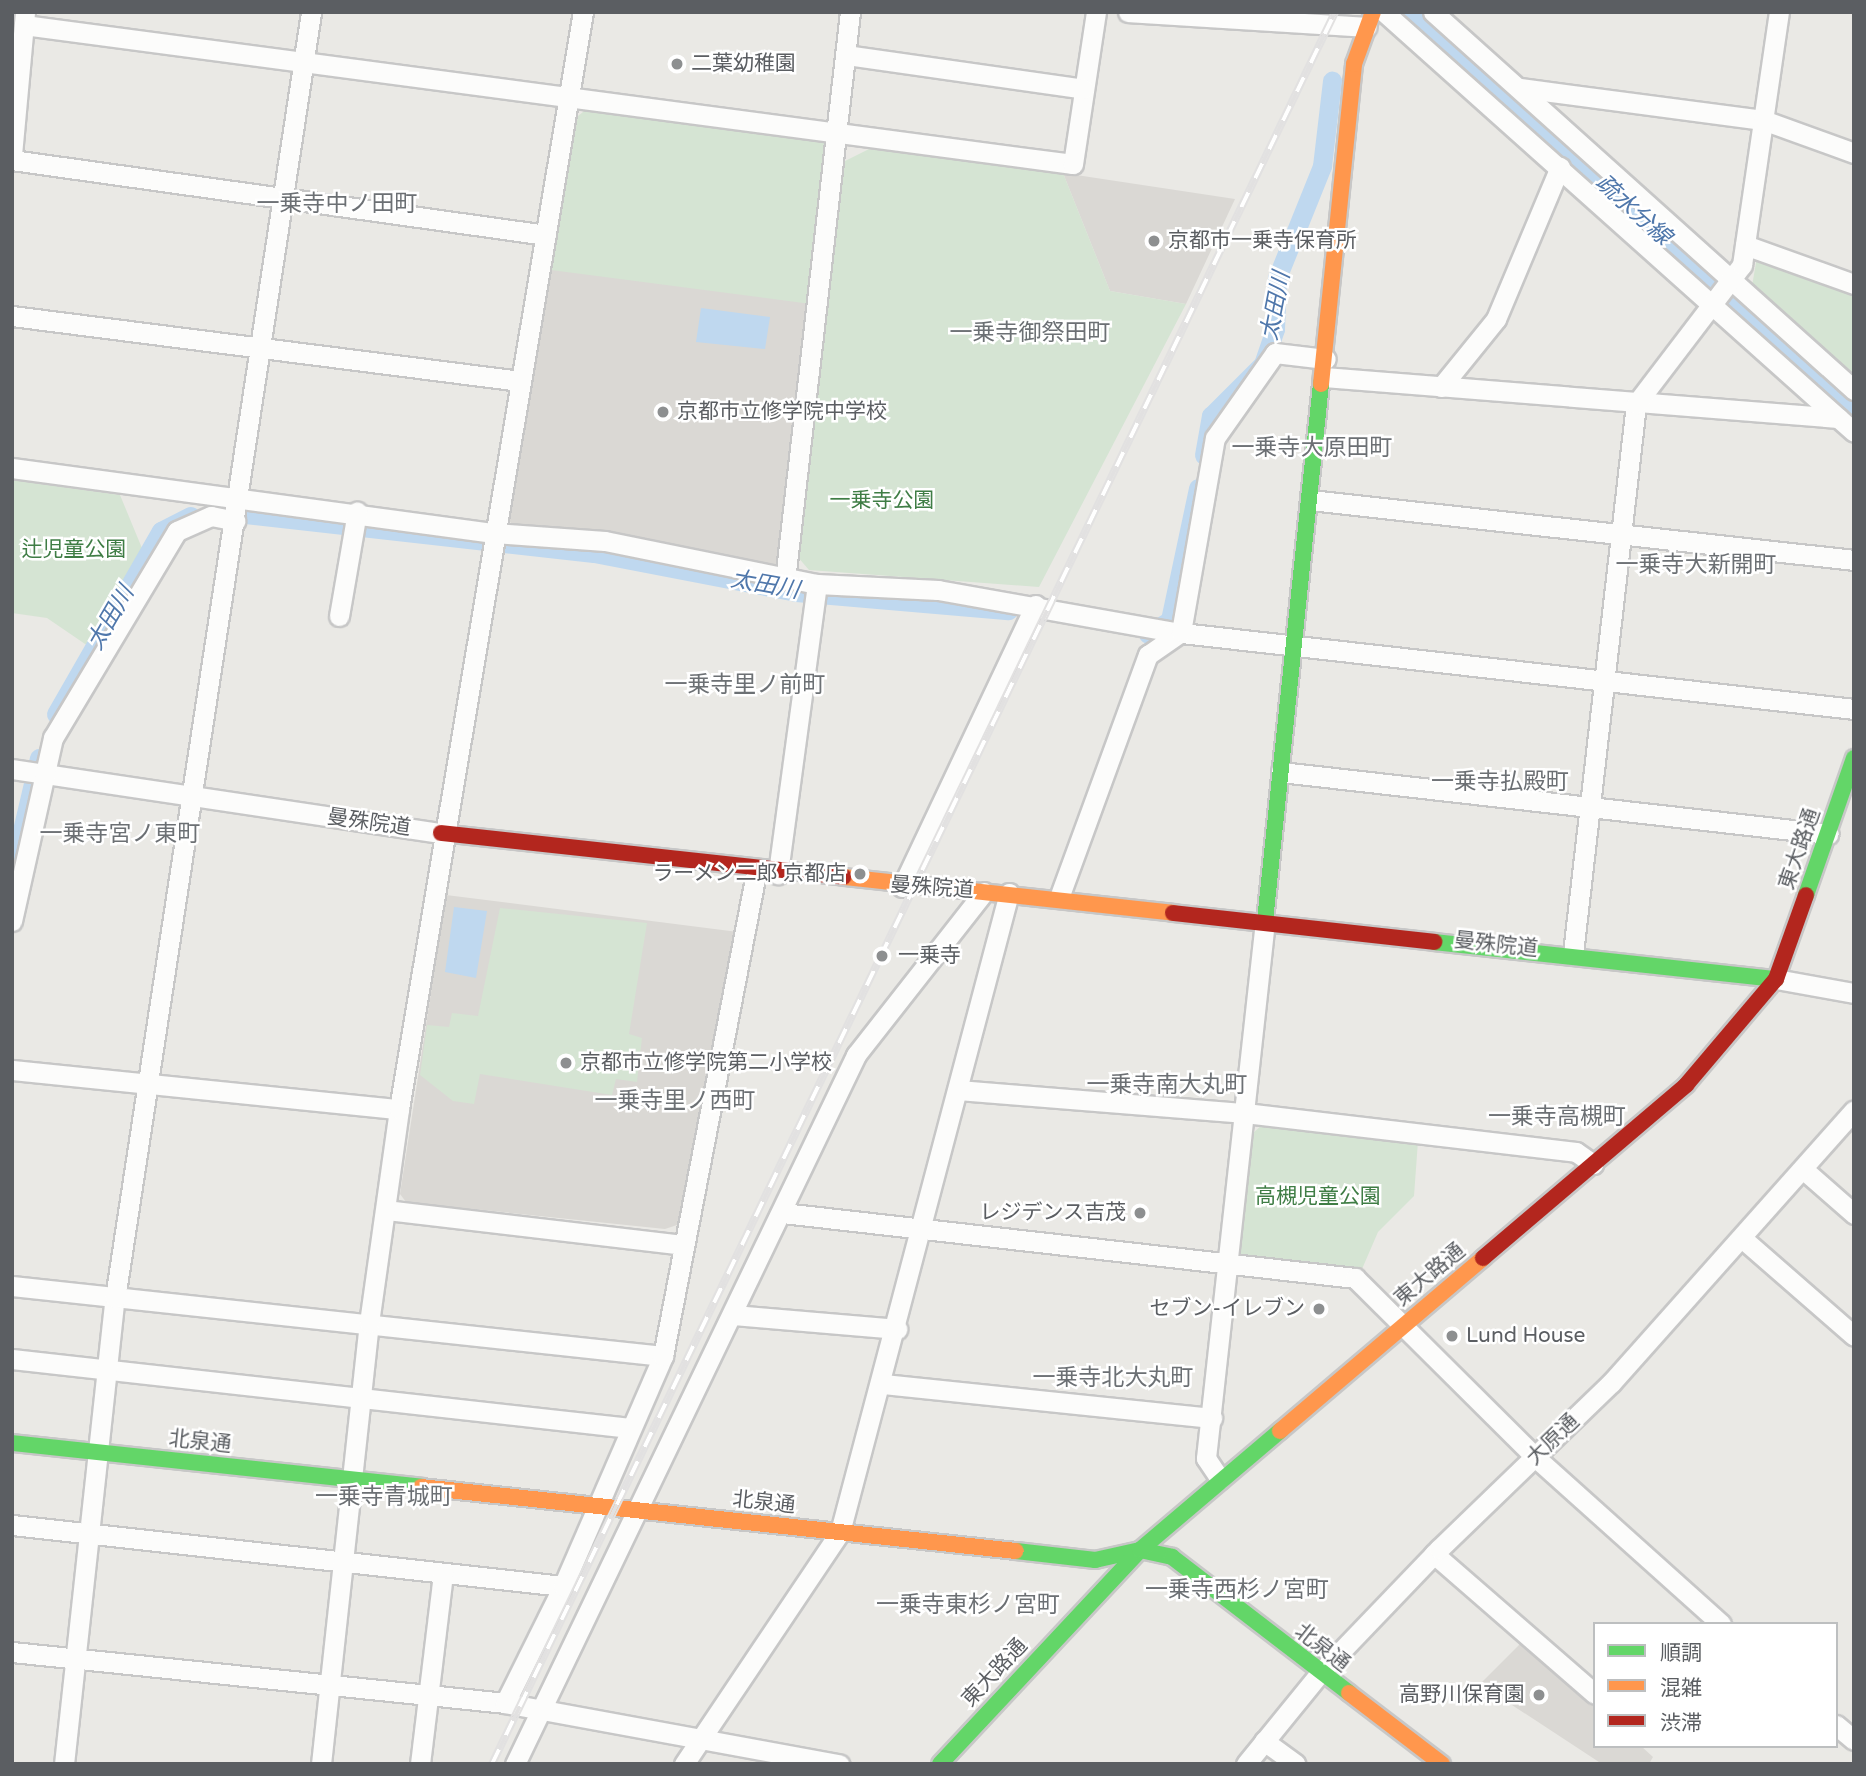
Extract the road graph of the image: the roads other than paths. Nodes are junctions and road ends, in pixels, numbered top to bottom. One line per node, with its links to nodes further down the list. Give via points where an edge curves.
1 (311, 12): 12 (street)
2 (583, 12): 15 (street)
3 (850, 12): 11 (street)
4 (1096, 12): 14 (street)
5 (1128, 12): 10 (street)
6 (1384, 12): 20 (street)
7 (1433, 12): 13 (street)
8 (1779, 12): 16 (street)
9 (24, 18): 12 (street); 19 (street)
10 (1370, 20): 29 (street, via 1354,64)
11 (846, 55): 14 (street); 17 (street)
12 (303, 61): 15 (street); 21 (street)
13 (1520, 88): 16 (street); 24 (street)
14 (1084, 89): 17 (street, via 1073,164)
15 (570, 97): 17 (street); 22 (street)
16 (1763, 120): 18 (street); 23 (street)
17 (837, 136): 43 (street)
18 (1854, 153)
19 (12, 158): 21 (street)
20 (1560, 167): 26 (street); 31 (street, via 1496,319)
21 (284, 198): 22 (street); 28 (street)
22 (546, 235): 30 (street)
23 (1745, 245): 24 (street); 25 (street)
24 (1733, 283): 26 (street); 32 (street)
25 (1854, 284)
26 (1714, 306): 33 (street); 34 (street)
27 (12, 316): 28 (street)
28 (260, 348): 30 (street); 38 (street)
29 (1325, 368): 31 (street); 37 (street); 47 (street, via 1275,353 1260,379 1230,408 1215,438)
30 (520, 381): 41 (street)
31 (1441, 387): 33 (street)
32 (1854, 390)
33 (1636, 404): 34 (street); 40 (street)
34 (1838, 418): 35 (street)
35 (1854, 432)
36 (12, 468): 38 (street)
37 (1310, 500): 40 (street); 48 (street)
38 (237, 510): 39 (street); 52 (street, via 211,516 172,539); 54 (street)
39 (355, 523): 41 (street); 46 (street)
40 (1619, 533): 42 (street); 49 (street)
41 (492, 542): 43 (street, via 605,541); 56 (street)
42 (1854, 560)
43 (785, 580): 44 (street)
44 (816, 590): 45 (street, via 938,590); 59 (street)
45 (1032, 612): 47 (street); 60 (street)
46 (340, 616)
47 (1170, 630): 48 (street); 63 (street, via 1148,655)
48 (1295, 644): 49 (street); 53 (street)
49 (1601, 680): 50 (street); 55 (street)
50 (1854, 709)
51 (1854, 758): 57 (street, 東大路通)
52 (31, 771): 54 (street, 曼殊院道); 64 (street)
53 (1281, 772): 55 (street); 65 (street)
54 (191, 795): 56 (street, 曼殊院道); 70 (street)
55 (1588, 806): 57 (street); 66 (street)
56 (441, 832): 58 (street, 曼殊院道); 72 (street)
57 (1828, 834): 67 (street, 東大路通)
58 (756, 871): 59 (street, 曼殊院道); 82 (street)
59 (778, 874): 60 (street, 曼殊院道)
60 (902, 887): 61 (street, 曼殊院道)
61 (985, 892): 62 (street, 曼殊院道); 78 (street, via 856,1055)
62 (1009, 893): 63 (street, 曼殊院道); 71 (street)
63 (1060, 895): 65 (street, 曼殊院道)
64 (12, 921)
65 (1265, 921): 66 (street, 曼殊院道); 74 (street)
66 (1573, 953): 67 (street, 曼殊院道)
67 (1776, 979): 68 (street, 曼殊院道); 75 (street, 東大路通, via 1686,1085)
68 (1854, 993)
69 (12, 1070): 70 (street)
70 (148, 1084): 72 (street); 85 (street)
71 (958, 1090): 74 (street); 80 (street)
72 (399, 1109): 77 (street)
73 (1854, 1110): 76 (street, 大原通)
74 (1245, 1113): 75 (street, via 1576,1152); 83 (street)
75 (1593, 1164): 88 (street, 東大路通)
76 (1804, 1170): 79 (street); 81 (street, 大原通)
77 (386, 1210): 82 (street); 87 (street)
78 (783, 1213): 80 (street); 86 (street)
79 (1854, 1214)
80 (922, 1231): 83 (street); 89 (street)
81 (1743, 1239): 90 (street); 100 (street, 大原通)
82 (684, 1245): 91 (street)
83 (1228, 1265): 88 (street, via 1354,1278); 96 (street)
84 (12, 1286): 85 (street)
85 (115, 1298): 87 (street); 93 (street)
86 (734, 1315): 89 (street); 104 (street)
87 (369, 1323): 91 (street); 95 (street)
88 (1404, 1324): 100 (street); 101 (street, 東大路通)
89 (897, 1329): 94 (street)
90 (1854, 1336)
91 (663, 1356): 97 (street)
92 (12, 1359): 93 (street)
93 (108, 1368): 95 (street); 99 (street)
94 (883, 1384): 96 (street); 106 (street)
95 (361, 1395): 97 (street); 102 (street)
96 (1212, 1418): 101 (street, via 1206,1458)
97 (630, 1428): 103 (street)
98 (12, 1443): 99 (street, 北泉通)
99 (99, 1452): 102 (street, 北泉通); 107 (street)
100 (1535, 1457): 109 (street, 大原通); 113 (street)
101 (1220, 1479): 108 (street, 東大路通)
102 (351, 1480): 103 (street, 北泉通); 110 (street)
103 (595, 1506): 104 (street, 北泉通); 112 (street)
104 (636, 1510): 106 (street, 北泉通); 121 (street)
105 (12, 1525): 107 (street)
106 (840, 1532): 108 (street, 北泉通, via 1095,1560); 123 (street)
107 (90, 1533): 110 (street); 115 (street)
108 (1140, 1550): 116 (street, 北泉通, via 1172,1557); 132 (street, 東大路通)
109 (1434, 1554): 116 (street, 大原通); 118 (street)
110 (344, 1562): 111 (street); 117 (street)
111 (443, 1573): 112 (street); 119 (street)
112 (564, 1586): 120 (street)
113 (1719, 1622)
114 (12, 1652): 115 (street)
115 (76, 1658): 117 (street); 126 (street)
116 (1320, 1673): 125 (street, 大原通); 135 (street, 北泉通)
117 (331, 1685): 119 (street); 127 (street)
118 (1593, 1692)
119 (428, 1695): 120 (street); 128 (street)
120 (505, 1703): 121 (street)
121 (540, 1709): 123 (street); 129 (street)
122 (1838, 1727): 124 (street)
123 (701, 1739): 130 (street); 131 (street)
124 (1854, 1740)
125 (1265, 1741): 133 (street, 大原通); 134 (street)
126 (64, 1764)
127 (321, 1764)
128 (420, 1764)
129 (515, 1764)
130 (684, 1764)
131 (839, 1764)
132 (940, 1764)
133 (1246, 1764)
134 (1296, 1764)
135 (1442, 1764)

